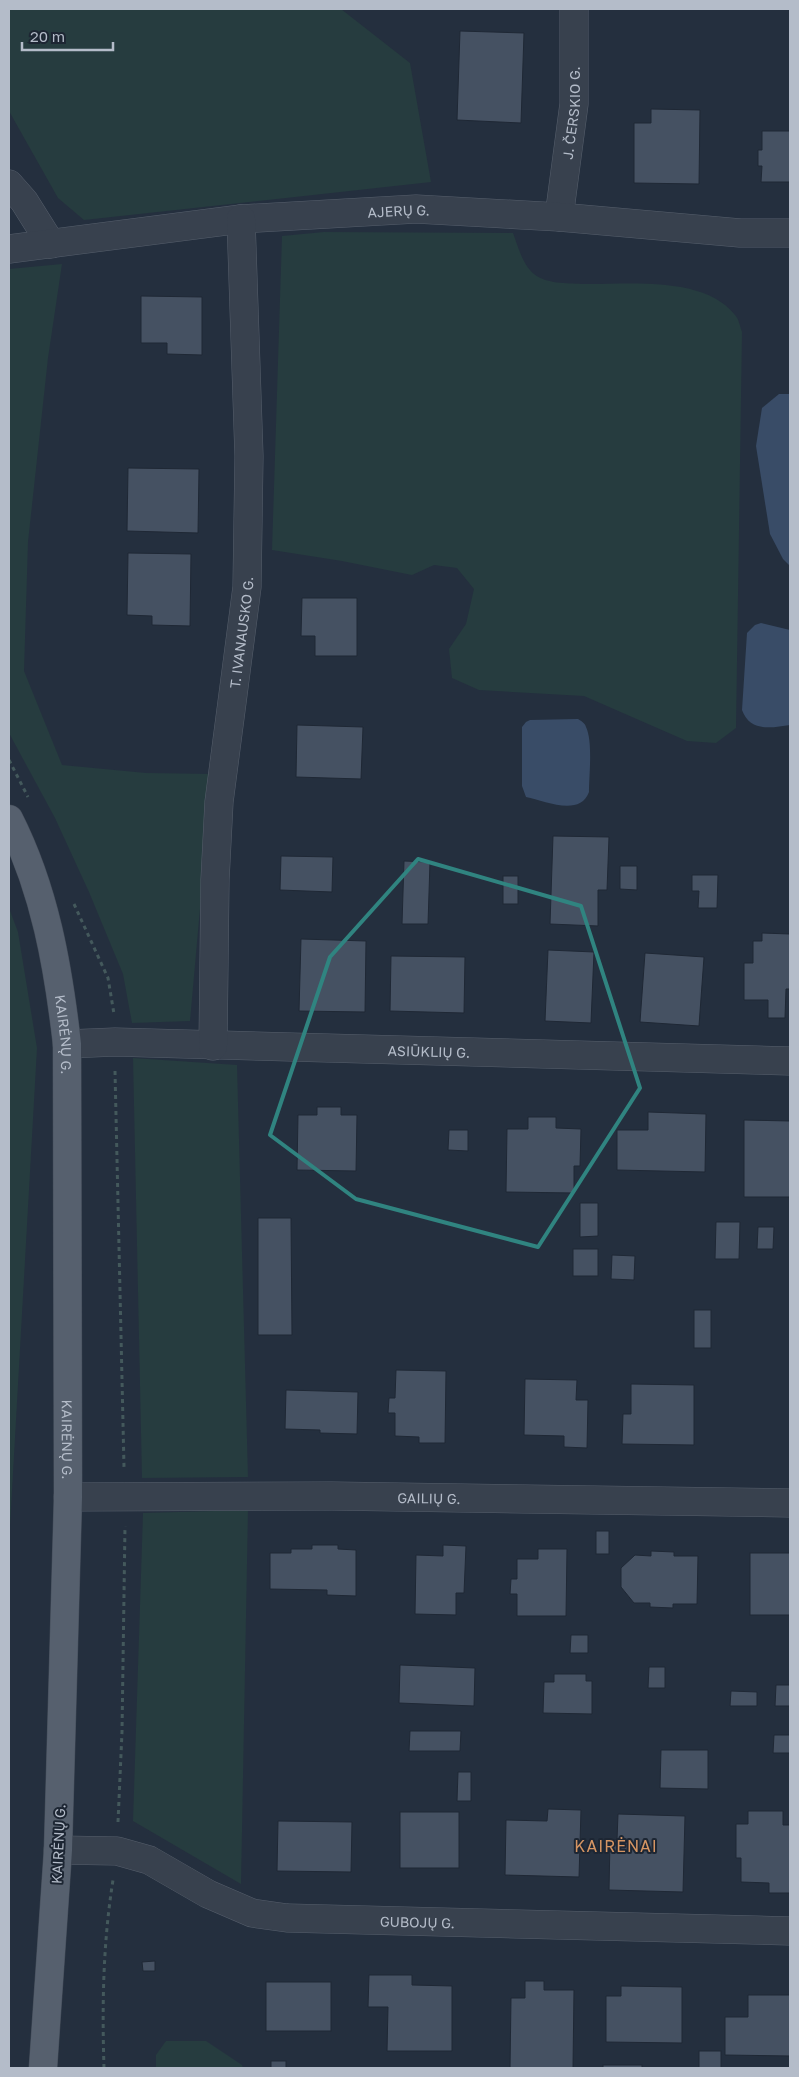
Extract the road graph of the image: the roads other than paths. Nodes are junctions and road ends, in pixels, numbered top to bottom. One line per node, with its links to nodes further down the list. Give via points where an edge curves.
1 (574, 9): 3 (street, J. ČERSKIO G., via 574,104)
2 (9, 184): 6 (street, via 24,201)
3 (559, 217): 4 (street, AJERŲ G., via 416,209); 5 (street, AJERŲ G., via 740,233)
4 (241, 218): 6 (street, AJERŲ G.); 10 (street, T. IVANAUSKO G., via 249,456 247,587 219,802)
5 (790, 234)
6 (51, 244): 7 (street, AJERŲ G.)
7 (9, 249)
8 (9, 819): 9 (main road, KAIRĖNŲ G., via 38,889 50,930)
9 (68, 1044): 10 (street, ASIŪKLIŲ G., via 115,1042); 12 (main road, KAIRĖNŲ G.)
10 (213, 1046): 11 (street, ASIŪKLIŲ G.)
11 (790, 1061)
12 (68, 1497): 13 (street, GAILIŲ G., via 332,1496); 14 (main road, KAIRĖNŲ G.)
13 (790, 1503)
14 (58, 1850): 15 (street, GUBOJŲ G., via 117,1851 149,1860 208,1894 252,1913 288,1918); 16 (main road, KAIRĖNŲ G.)
15 (790, 1931)
16 (43, 2068)

